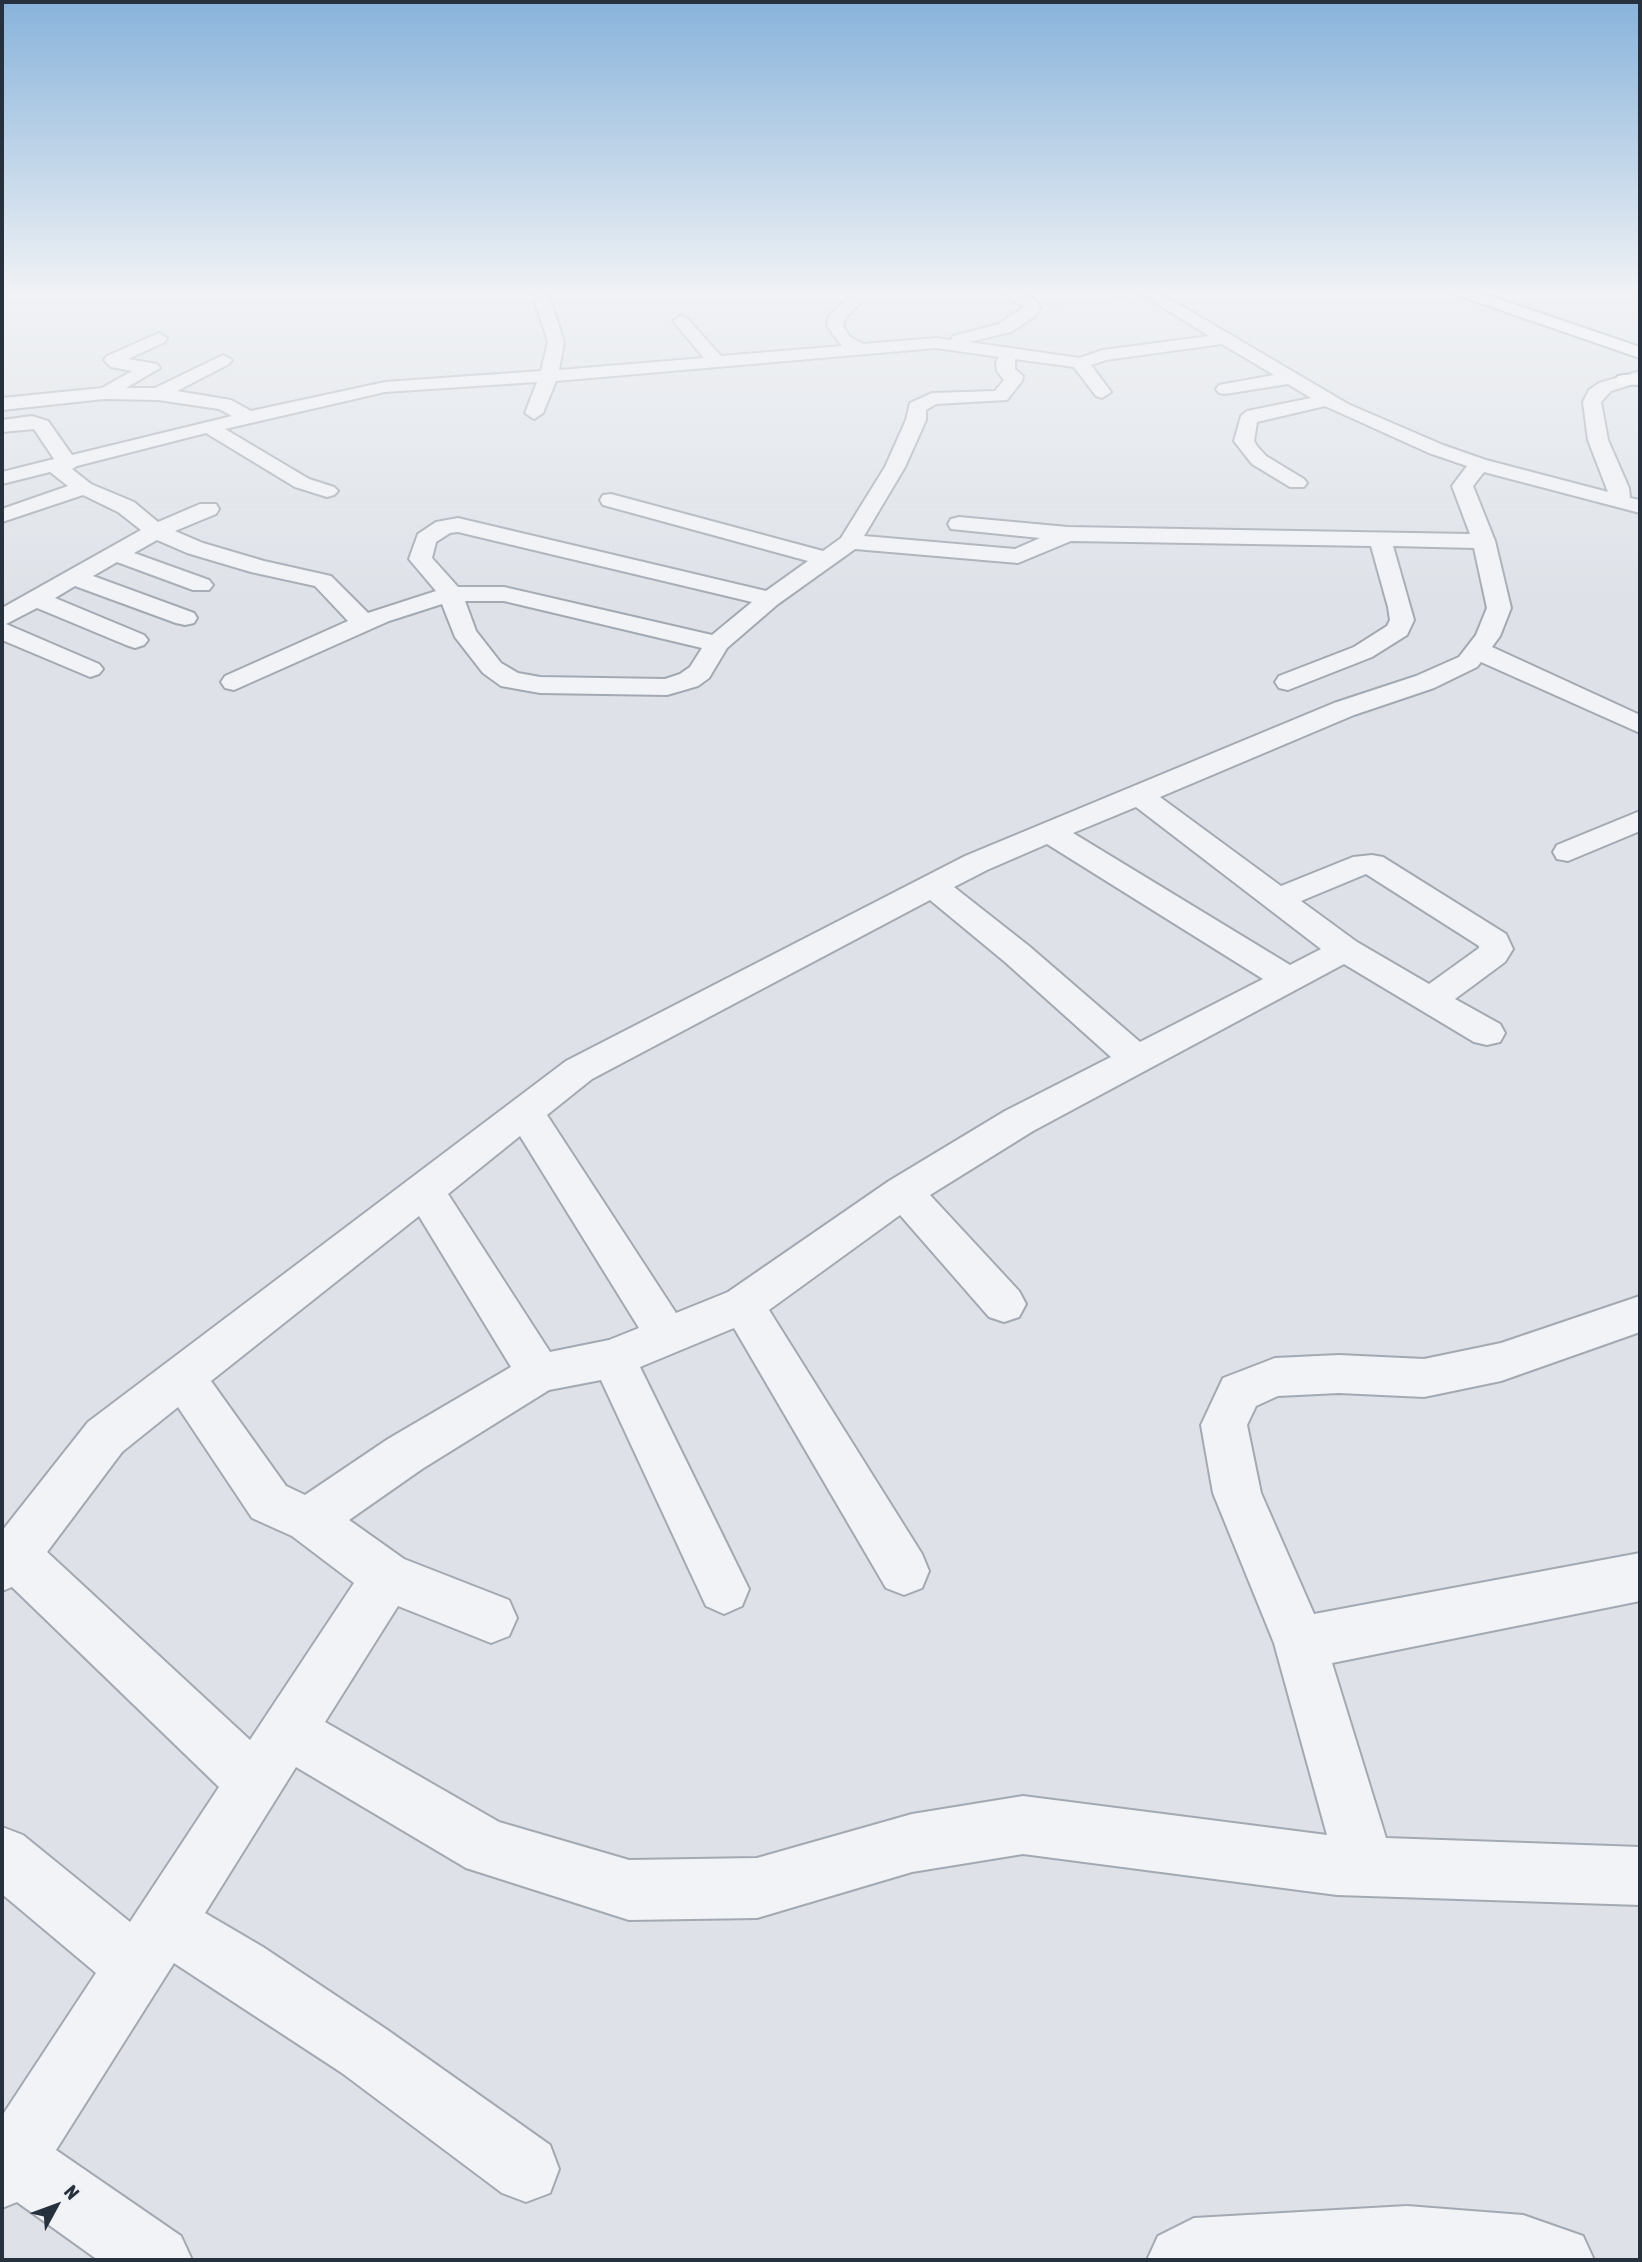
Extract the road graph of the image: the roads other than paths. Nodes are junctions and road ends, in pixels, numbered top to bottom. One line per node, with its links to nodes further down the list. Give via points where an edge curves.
1 (62, 398): 9 (street)
2 (178, 398): 10 (street)
3 (337, 398): 13 (street)
4 (540, 398): 12 (street)
5 (947, 398): 33 (street, via 932,398 917,407 916,420 895,467)
6 (1323, 398): 8 (street)
7 (1594, 398): 25 (street, via 1598,440 1619,488)
8 (1327, 400): 18 (street); 21 (street, via 1248,420 1244,441 1248,449)
9 (2, 404)
10 (231, 407): 11 (street); 13 (street)
11 (139, 413)
12 (534, 413)
13 (249, 417): 17 (street)
14 (59, 419): 15 (street)
15 (32, 422): 16 (street); 19 (street, via 41,425)
16 (2, 426)
17 (209, 427): 19 (street); 23 (street, via 302,483)
18 (1479, 464): 25 (street); 32 (street, via 1462,486)
19 (62, 465): 20 (street); 22 (street)
20 (2, 478)
21 (1297, 483)
22 (83, 488): 28 (street); 29 (street, via 126,507)
23 (327, 491)
24 (611, 500): 36 (street)
25 (1619, 503): 26 (street)
26 (1640, 507)
27 (208, 509): 29 (street)
28 (2, 516)
29 (156, 531): 35 (street); 44 (street, via 195,548 323,581)
30 (1068, 534): 31 (street); 34 (street, via 1018,556); 34 (street, via 965,515)
31 (1380, 538): 32 (street); 51 (street, via 1400,607 1398,630 1363,652)
32 (1484, 541): 48 (street, via 1499,608)
33 (850, 542): 34 (street); 36 (street)
34 (940, 551)
35 (116, 554): 37 (street); 38 (street)
36 (826, 559): 41 (street)
37 (75, 578): 40 (street); 43 (street)
38 (201, 585)
39 (451, 594): 41 (street, via 420,559 426,539 444,527 458,525); 44 (street); 47 (street, via 504,594); 47 (street, via 464,632 492,668 510,680 540,685 667,687 700,672)
40 (37, 599): 42 (street); 46 (street)
41 (769, 599): 47 (street)
42 (2, 618)
43 (185, 618)
44 (364, 623): 50 (street)
45 (2, 631): 49 (street)
46 (135, 640)
47 (717, 644)
48 (1477, 650): 52 (street); 53 (street, via 1468,662 1425,682 1344,709)
49 (90, 669)
50 (234, 682)
51 (1288, 682)
52 (1640, 725)
53 (1139, 795): 55 (street); 58 (street)
54 (1640, 820): 56 (street)
55 (1049, 832): 57 (street); 60 (street)
56 (1568, 852)
57 (932, 886): 63 (street); 64 (street, via 579,1070)
58 (1277, 899): 59 (street); 61 (street, via 1372,864 1494,941 1493,954)
59 (1345, 950): 60 (street); 61 (street)
60 (1288, 979): 63 (street)
61 (1430, 1000): 62 (street)
62 (1487, 1033)
63 (1137, 1059): 66 (street, via 1019,1121)
64 (525, 1112): 65 (street); 70 (street)
65 (424, 1190): 72 (street); 73 (street)
66 (903, 1192): 67 (street); 68 (street)
67 (1004, 1304)
68 (743, 1305): 70 (street); 76 (street)
69 (1640, 1314): 81 (street, via 1501,1362 1424,1378 1275,1377 1239,1392 1224,1425 1237,1493)
70 (667, 1336): 71 (street)
71 (614, 1358): 72 (street); 79 (street)
72 (539, 1373): 74 (street, via 405,1454)
73 (183, 1377): 74 (street, via 269,1502); 75 (street, via 105,1437)
74 (309, 1520): 77 (street)
75 (8, 1561): 83 (street)
76 (904, 1571)
77 (387, 1577): 80 (street); 82 (street)
78 (1640, 1577): 81 (street)
79 (724, 1589)
80 (491, 1618)
81 (1300, 1643): 85 (street)
82 (287, 1731): 83 (street); 85 (street, via 487,1847 629,1891 757,1888 912,1843 1023,1825)
83 (254, 1782): 87 (street)
84 (2, 1856): 87 (street)
85 (1365, 1867): 86 (street)
86 (1640, 1876)
87 (150, 1945): 88 (street); 89 (street, via 242,1969)
88 (7, 2167): 90 (street)
89 (526, 2169)
90 (158, 2260)
91 (1182, 2260): 92 (street, via 1194,2253 1407,2240 1523,2249)
92 (1559, 2260)

